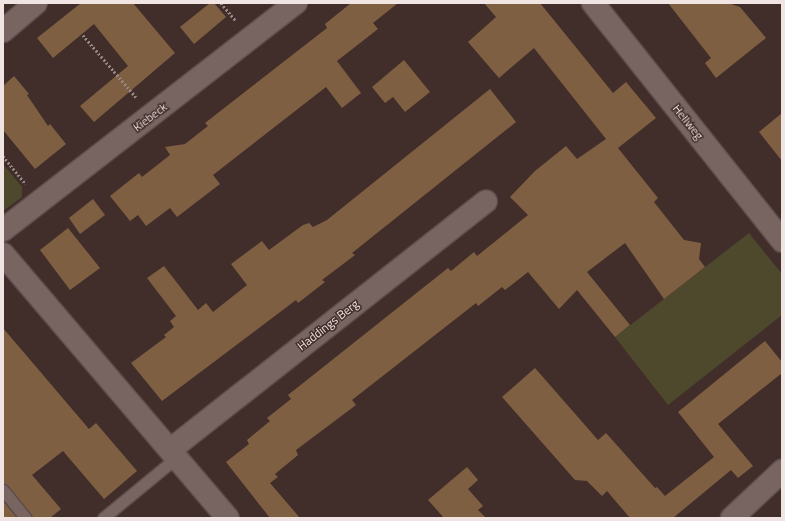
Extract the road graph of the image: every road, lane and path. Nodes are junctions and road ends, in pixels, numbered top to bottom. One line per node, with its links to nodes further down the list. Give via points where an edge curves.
1 (36, 3): 4 (street)
2 (296, 3): 6 (street, Kiebeck)
3 (593, 3): 11 (street, Hellweg)
4 (3, 31)
5 (83, 35): 6 (path)
6 (152, 116): 8 (street, Kiebeck)
7 (3, 156): 8 (path)
8 (41, 201): 10 (street, Kiebeck)
9 (486, 201): 13 (street, Haddings Berg)
10 (3, 230)
11 (782, 241)
12 (3, 254): 13 (street)
13 (173, 454): 17 (lane); 18 (street)
14 (782, 471): 19 (street)
15 (3, 490): 16 (lane)
16 (26, 518)
17 (103, 518)
18 (228, 518)
19 (732, 518)

